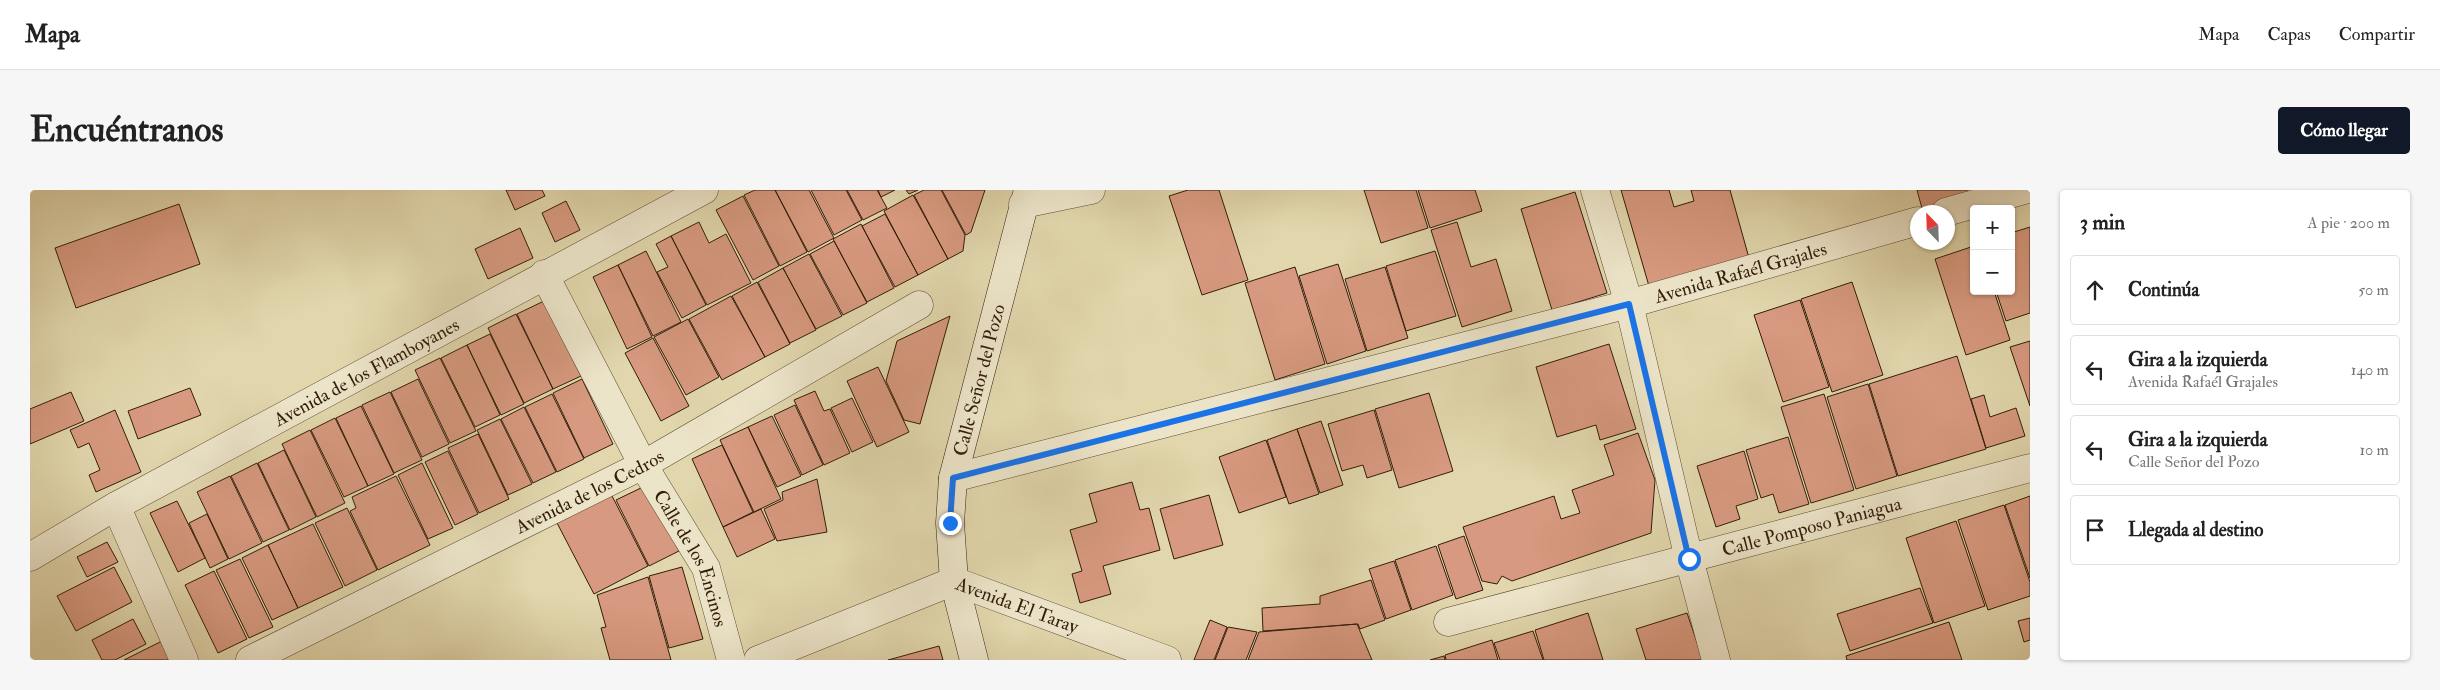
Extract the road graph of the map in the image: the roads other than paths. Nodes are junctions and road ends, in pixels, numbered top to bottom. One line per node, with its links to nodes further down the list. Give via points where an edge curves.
1 (704, 190): 8 (street, Avenida de los Flamboyanes)
2 (1091, 190): 5 (street)
3 (1595, 190): 9 (street)
4 (2024, 190): 6 (street)
5 (1026, 197): 13 (street, Calle Señor del Pozo)
6 (1955, 209)
7 (1910, 223): 9 (street, Avenida Rafaél Grajales)
8 (544, 274): 11 (street, Calle de los Encinos); 14 (street, Avenida de los Flamboyanes)
9 (1629, 304): 13 (street, Avenida Rafaél Grajales); 16 (street)
10 (919, 305): 11 (street, Avenida de los Cedros)
11 (643, 465): 20 (street, Avenida de los Cedros); 21 (street, Calle de los Encinos, via 706,568)
12 (2030, 468): 16 (street, Calle Pomposo Paniagua)
13 (953, 478): 17 (street, Calle Señor del Pozo, via 950,523)
14 (116, 506): 15 (street, Avenida de los Flamboyanes); 19 (street)
15 (30, 557)
16 (1689, 559): 18 (street, Calle Pomposo Paniagua); 25 (street)
17 (954, 582): 22 (street, Avenida El Taray); 23 (street, Calle Señor del Pozo); 24 (street, Avenida El Taray)
18 (1448, 622)
19 (184, 660)
20 (250, 660)
21 (731, 660)
22 (758, 660)
23 (974, 660)
24 (1167, 660)
25 (1716, 660)

